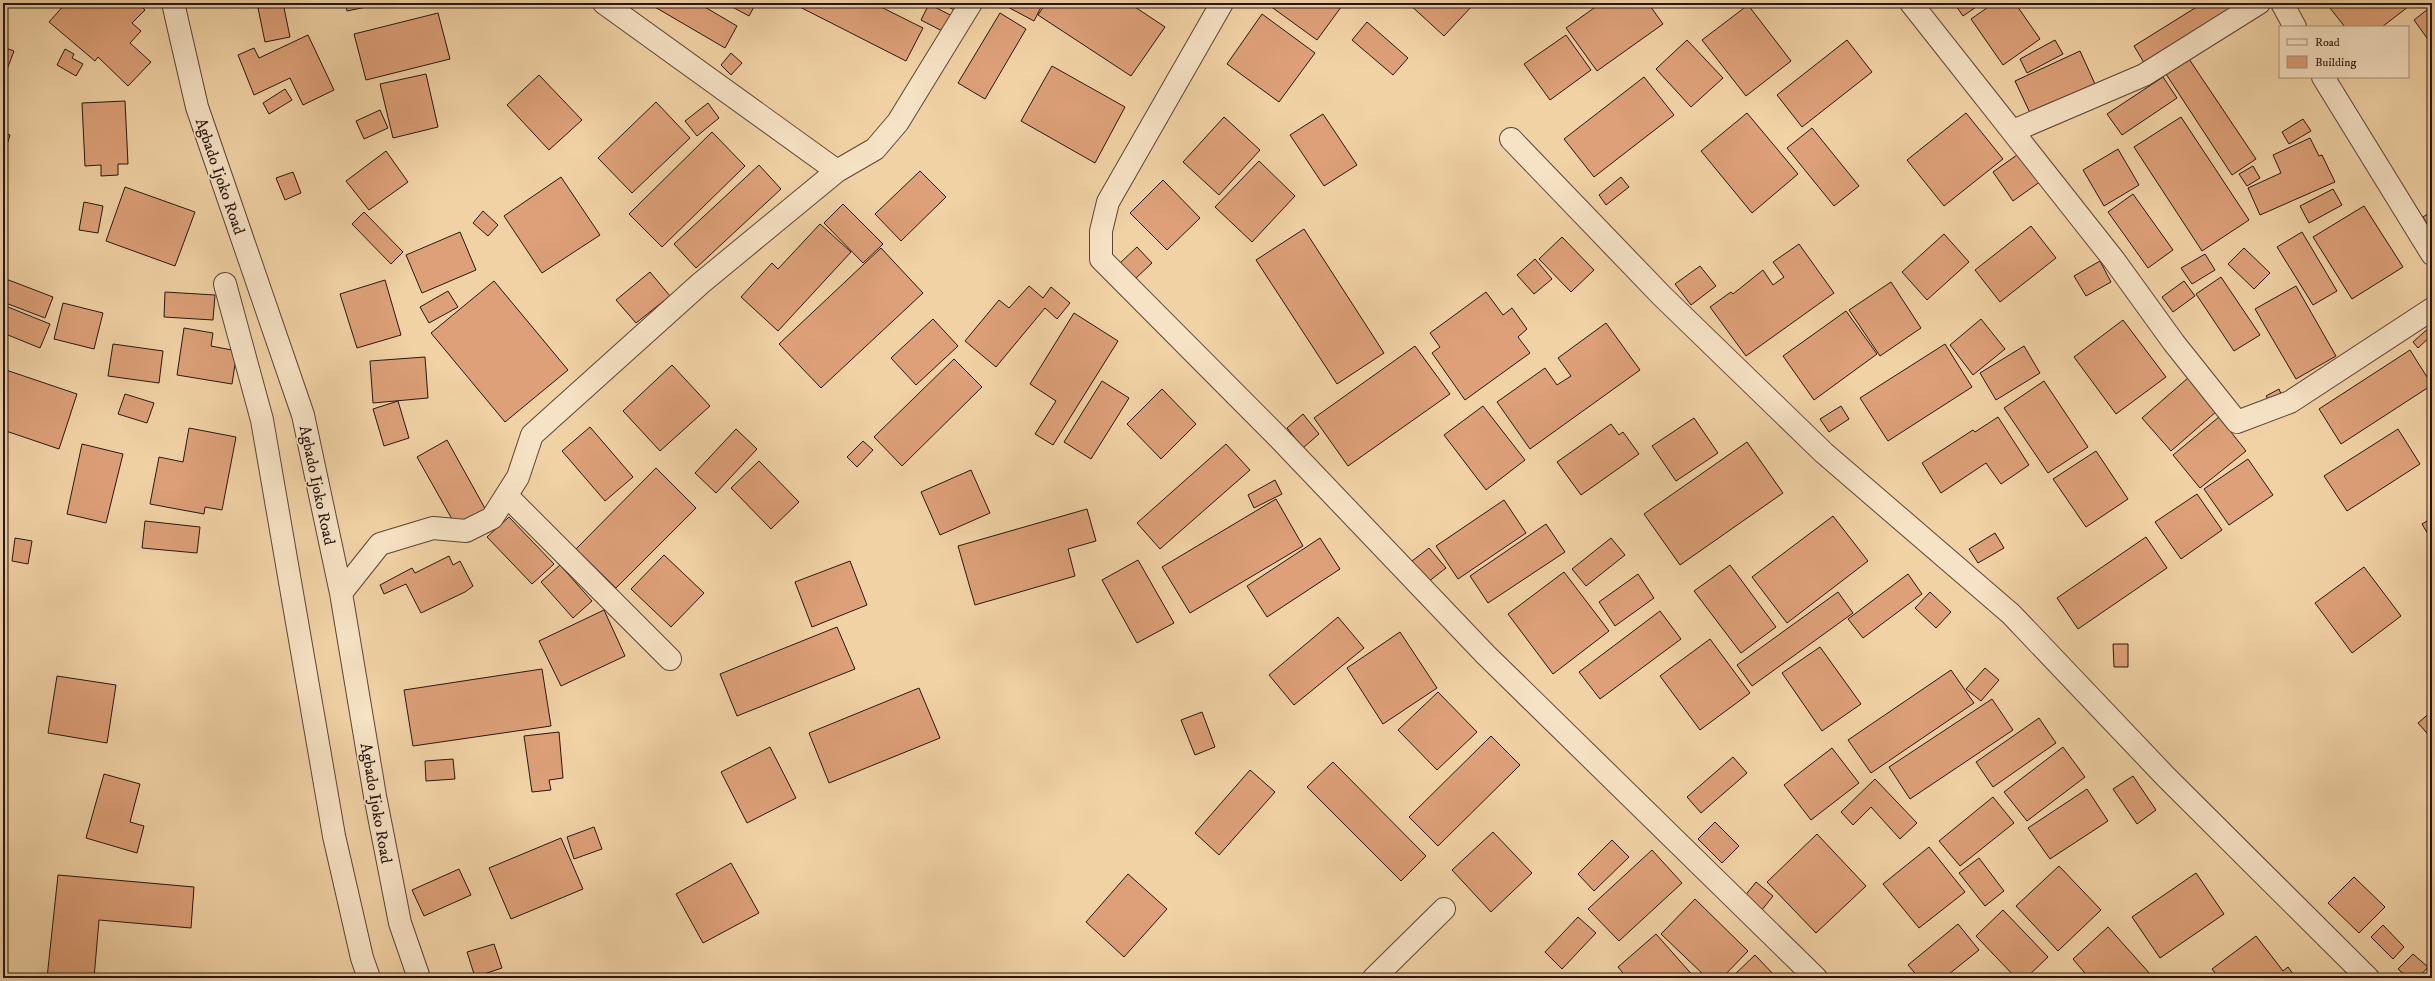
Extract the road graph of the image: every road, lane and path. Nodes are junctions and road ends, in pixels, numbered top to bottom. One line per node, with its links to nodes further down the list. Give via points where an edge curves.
1 (173, 3): 17 (street, Agbado Ijoko Road, via 197,107 303,415)
2 (604, 3): 12 (street)
3 (972, 3): 12 (street, via 898,122 875,149)
4 (1222, 3): 23 (street, via 1108,202 1101,231 1101,259 1279,438 1486,655)
5 (1911, 3): 10 (street)
6 (2260, 3): 10 (street, via 2144,75)
7 (2282, 3): 8 (street)
8 (2294, 26)
9 (2324, 78): 13 (street)
10 (2013, 131): 15 (street, via 2236,422 2290,402)
11 (1511, 139): 24 (street, via 1662,296 1824,453 2011,614 2166,777)
12 (837, 171): 16 (street, via 701,283 532,436 518,477)
13 (2432, 254)
14 (225, 284): 20 (street, via 262,420 334,836 362,958)
15 (2432, 309)
16 (508, 496): 17 (street, via 492,518 466,531 433,528 380,544); 18 (street)
17 (341, 593): 21 (street, Agbado Ijoko Road, via 375,796 400,923)
18 (670, 659)
19 (1444, 909): 22 (street)
20 (369, 978)
21 (419, 978)
22 (1374, 978)
23 (1816, 978)
24 (2368, 978)

